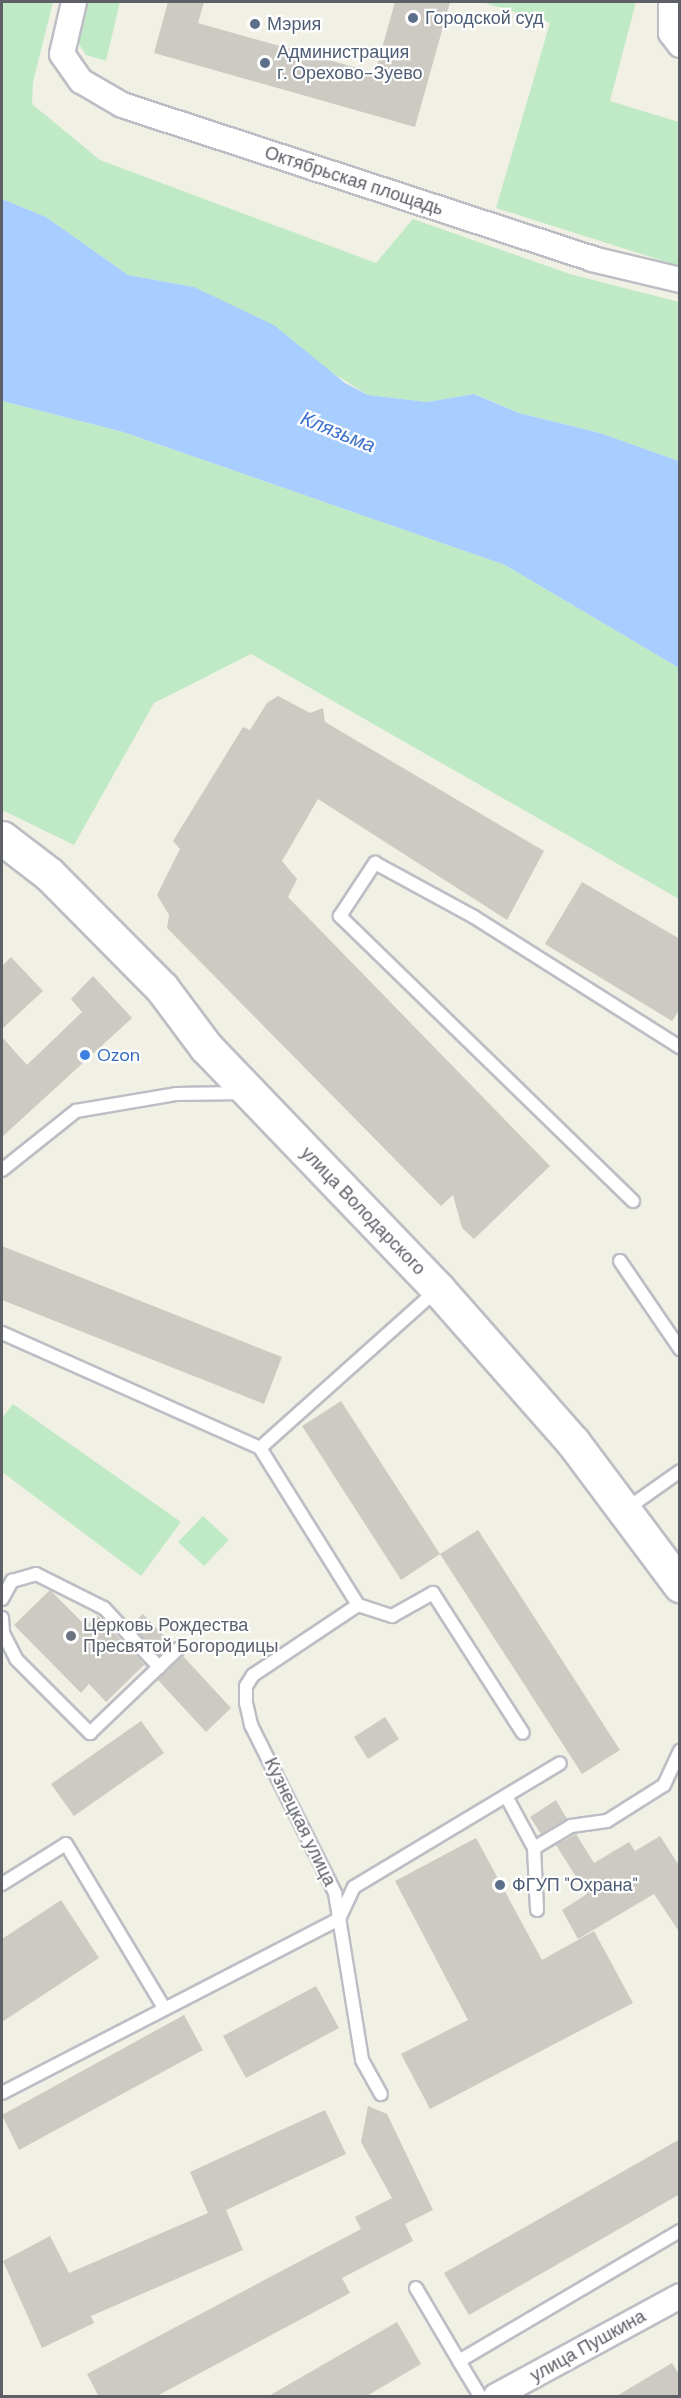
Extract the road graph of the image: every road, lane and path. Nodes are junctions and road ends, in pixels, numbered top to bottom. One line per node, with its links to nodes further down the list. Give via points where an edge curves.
1 (74, 2): 4 (street, Октябрьская площадь, via 62,54 81,81 122,105 592,259)
2 (671, 2): 3 (street, via 671,33)
3 (680, 45)
4 (680, 280)
5 (10, 849): 7 (main road, улица Володарского, via 49,873 162,988 206,1047)
6 (680, 1047): 9 (lane, via 474,917 375,863 340,916)
7 (250, 1092): 8 (lane, via 176,1094 76,1111); 11 (main road, улица Володарского)
8 (2, 1170)
9 (633, 1201)
10 (620, 1261): 13 (lane)
11 (438, 1289): 14 (lane); 16 (main road, улица Володарского, via 573,1442)
12 (2, 1333): 14 (lane)
13 (680, 1349)
14 (260, 1448): 19 (lane)
15 (680, 1471): 16 (lane)
16 (624, 1510): 17 (main road, улица Володарского)
17 (680, 1584)
18 (2, 1599): 22 (lane, via 12,1581 36,1575 105,1608)
19 (358, 1605): 23 (lane, via 392,1616 434,1593); 30 (lane, Кузнецкая улица, via 253,1675 246,1686 251,1725 335,1893)
20 (2, 1618): 22 (lane, via 3,1633 16,1659 90,1733)
21 (178, 1649): 22 (lane)
22 (159, 1667)
23 (524, 1733)
24 (680, 1750): 27 (lane, via 664,1785 607,1821 571,1826)
25 (560, 1763): 26 (lane)
26 (506, 1796): 27 (lane); 30 (lane, via 354,1887)
27 (534, 1848): 29 (lane)
28 (2, 1884): 31 (lane, via 66,1844)
29 (537, 1910)
30 (339, 1919): 31 (lane); 33 (lane, Кузнецкая улица, via 362,2060)
31 (164, 2008): 32 (lane)
32 (2, 2093)
33 (381, 2094)
34 (680, 2231): 37 (lane)
35 (417, 2288): 37 (lane)
36 (680, 2296): 39 (street, улица Пушкина)
37 (459, 2361): 38 (lane)
38 (480, 2397)
39 (496, 2397)

